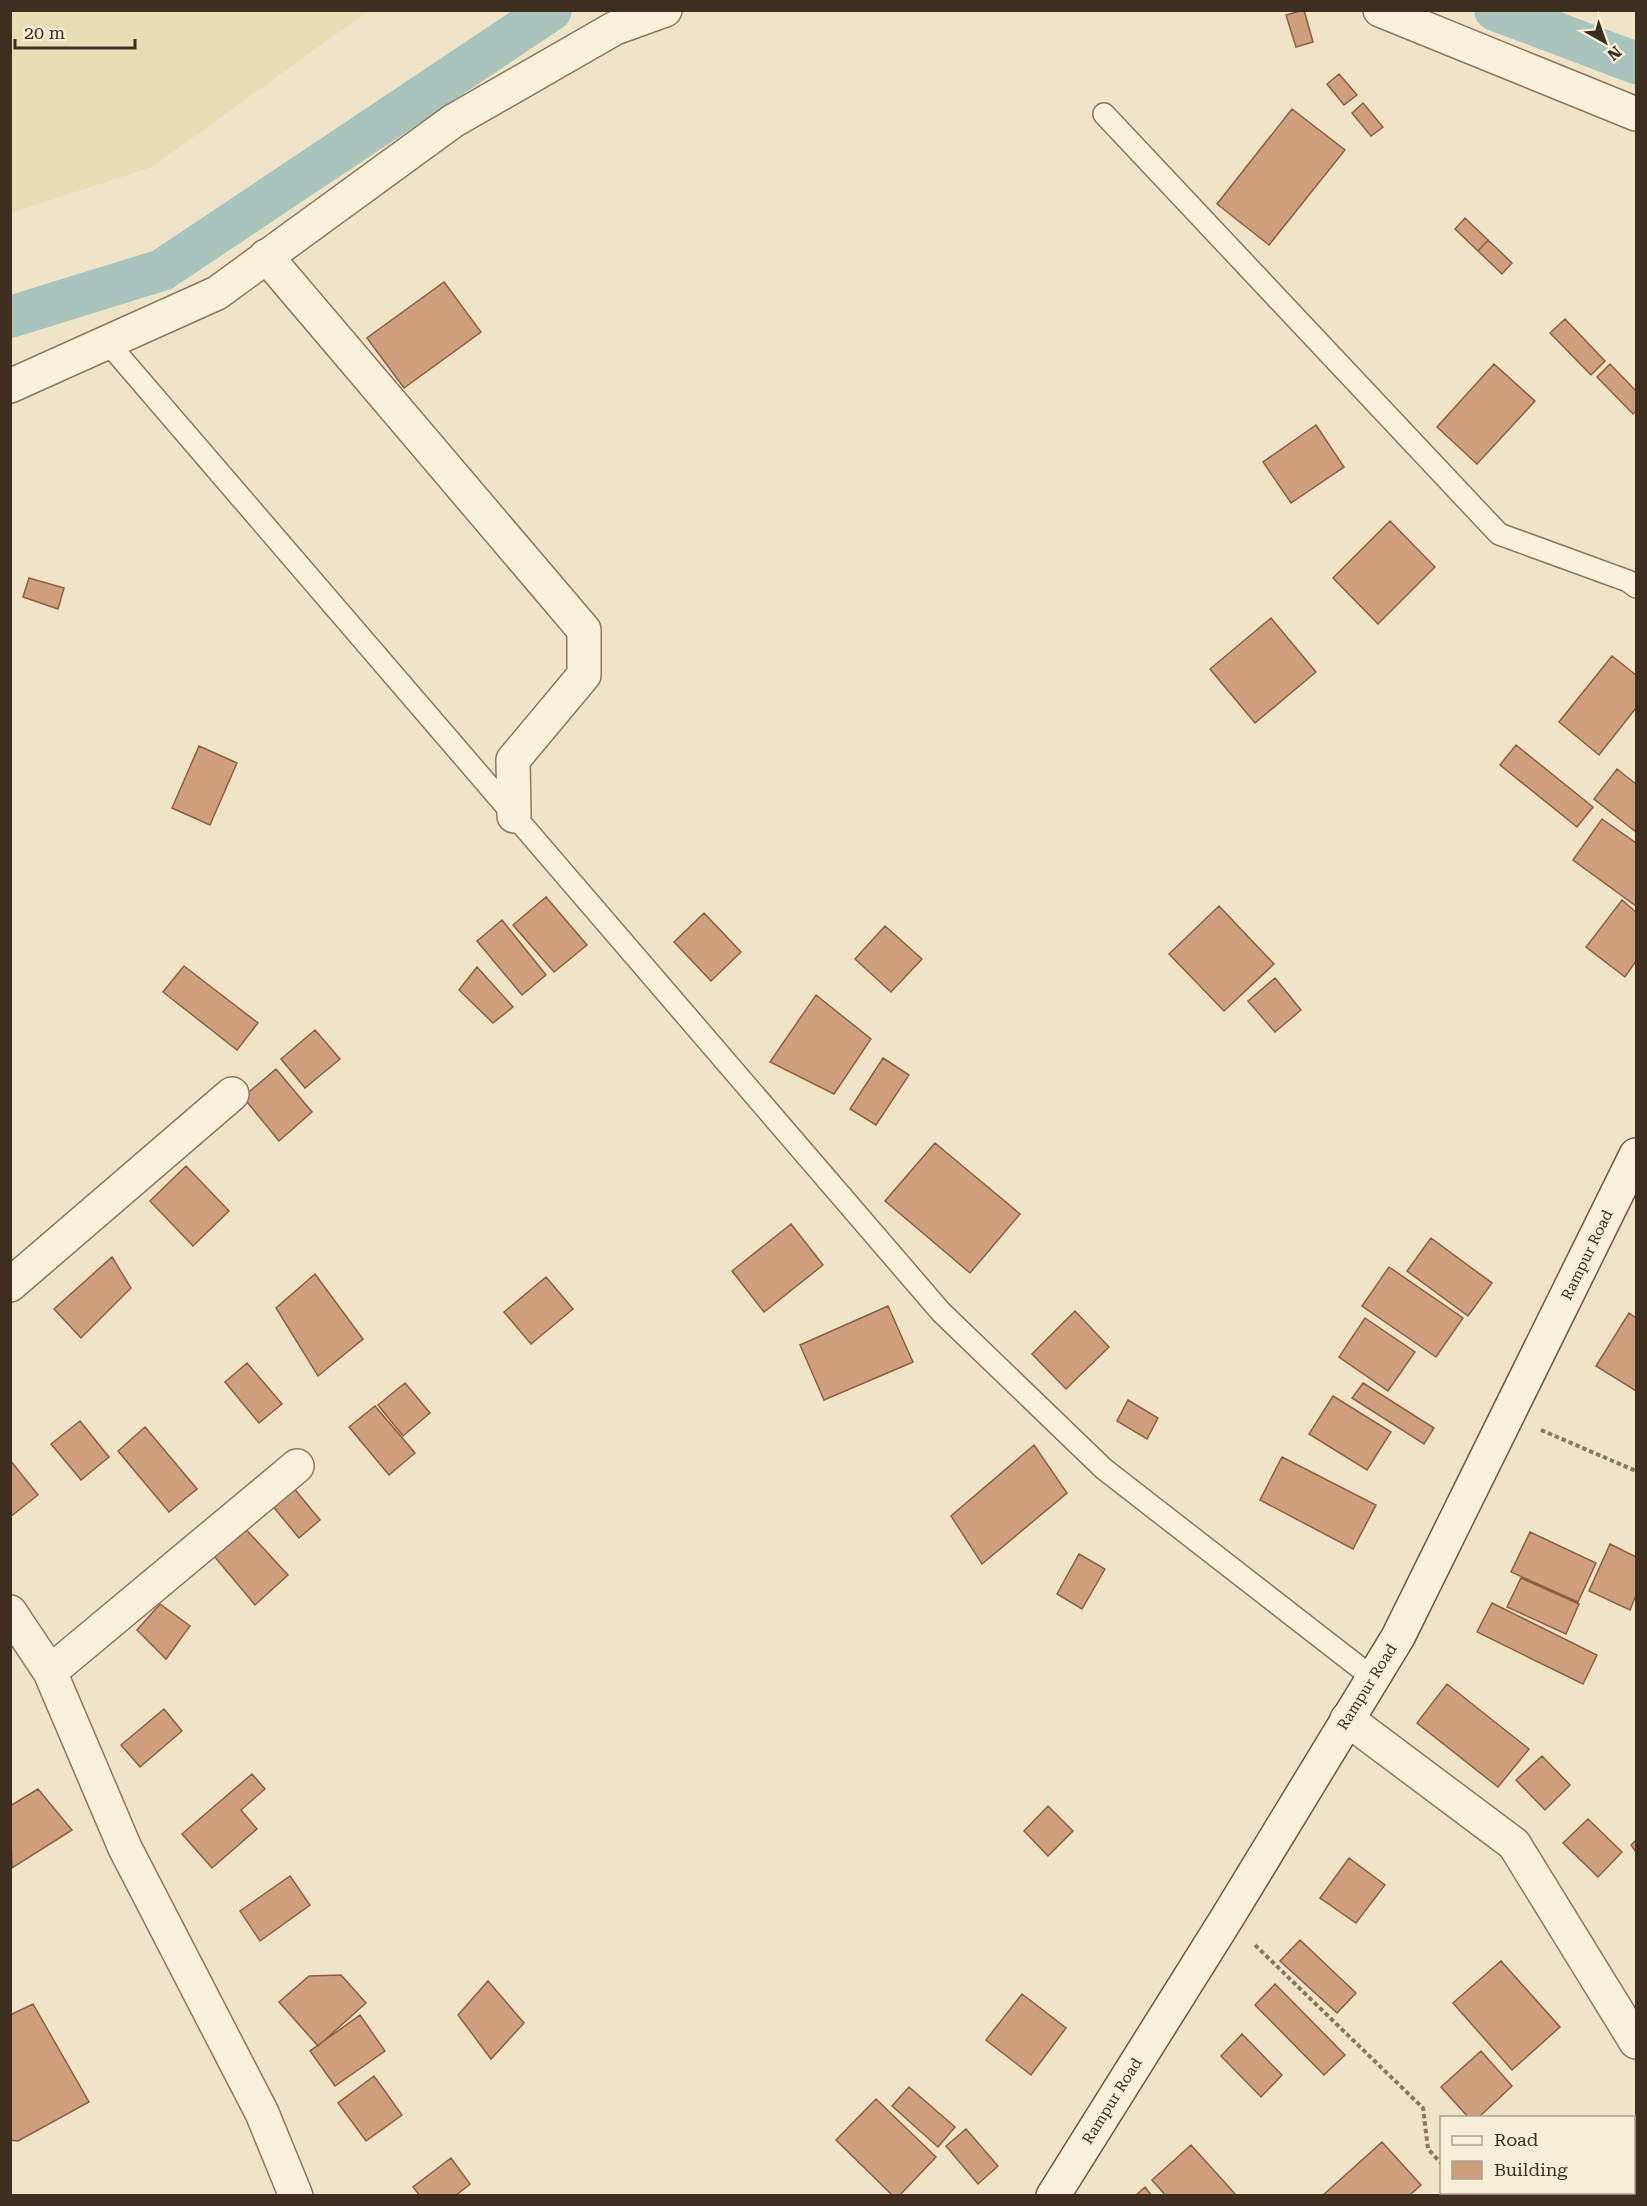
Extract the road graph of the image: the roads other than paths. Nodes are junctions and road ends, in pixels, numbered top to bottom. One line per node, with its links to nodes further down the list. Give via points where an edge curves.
1 (665, 10): 5 (street, via 615,28 453,121)
2 (1380, 10): 4 (street)
3 (1104, 114): 8 (lane, via 1499,534 1628,581)
4 (1636, 114)
5 (267, 256): 6 (street, via 217,293); 9 (street, via 584,630 584,675 513,760)
6 (108, 343): 7 (street); 9 (lane)
7 (10, 386)
8 (1636, 588)
9 (514, 816): 16 (lane, via 941,1312 1104,1469)
10 (232, 1094): 12 (street)
11 (1636, 1155): 16 (street, Rampur Road, via 1398,1637)
12 (10, 1285)
13 (297, 1466): 15 (street)
14 (10, 1612): 15 (street)
15 (50, 1672): 19 (street, via 124,1848 262,2113)
16 (1372, 1678): 17 (street, Rampur Road)
17 (1347, 1719): 18 (street, via 1514,1844); 20 (street, Rampur Road)
18 (1636, 2042)
19 (296, 2196)
20 (1053, 2196)

